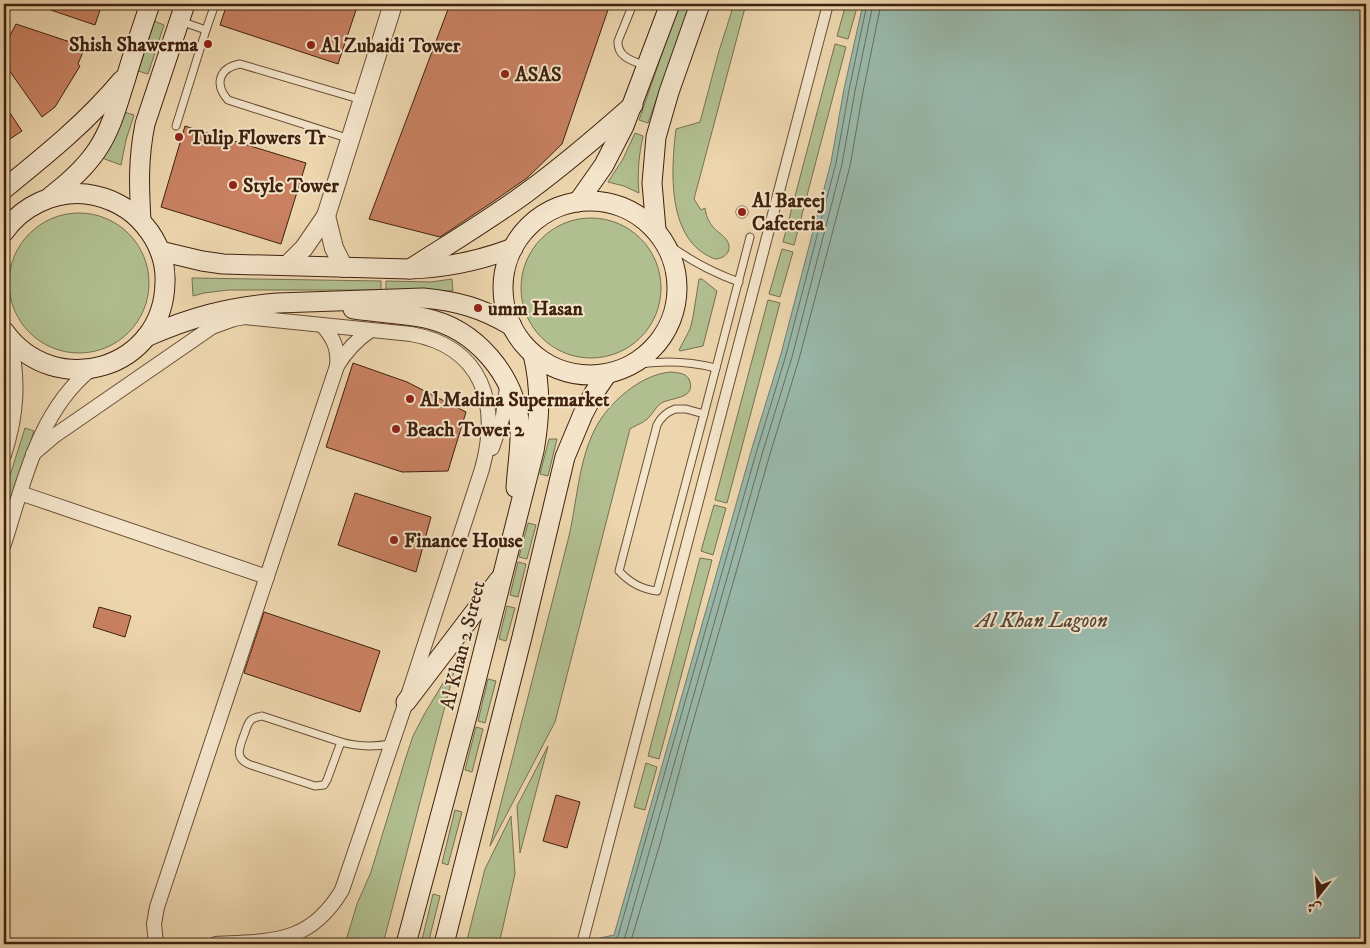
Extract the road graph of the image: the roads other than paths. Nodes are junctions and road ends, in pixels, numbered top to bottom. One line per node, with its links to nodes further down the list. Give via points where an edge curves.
1 (150, 4): 11 (main road)
2 (215, 4): 9 (lane)
3 (394, 4): 12 (street)
4 (633, 4): 10 (lane, via 618,46 625,57)
5 (670, 4): 10 (main road)
6 (700, 4): 22 (main road, via 656,137 652,183)
7 (828, 4): 59 (street)
8 (182, 12): 9 (lane); 20 (main road, via 145,124 139,179)
9 (206, 30): 14 (lane)
10 (646, 66): 13 (main road)
11 (126, 76): 16 (main road, via 73,132); 17 (main road, via 110,125 97,149 69,182)
12 (362, 100): 15 (street); 15 (lane, via 240,64 225,71 221,78 222,94 228,100)
13 (633, 105): 18 (main road, via 615,146); 28 (main road, via 526,193)
14 (176, 126)
15 (350, 139): 19 (street)
16 (4, 189)
17 (48, 198): 20 (main road, via 73,194 98,196 121,206); 21 (main road, via 24,211)
18 (578, 202): 22 (main road, via 607,202 620,206 639,216); 24 (main road, via 540,217 520,236)
19 (326, 216): 26 (street, via 304,248); 27 (street, via 334,248)
20 (141, 221): 25 (main road)
21 (4, 231)
22 (660, 236): 29 (lane, via 700,265); 37 (main road, via 675,265 678,297 674,316 662,339)
23 (750, 237): 29 (lane)
24 (513, 248): 28 (main road, via 458,264); 32 (main road, via 505,270 503,293)
25 (160, 251): 26 (main road, via 223,264); 35 (main road, via 165,290 159,315)
26 (286, 266): 27 (main road)
27 (344, 268): 28 (main road)
28 (409, 269)
29 (739, 282): 39 (lane)
30 (318, 302): 32 (main road, via 442,300 478,309); 35 (main road, via 233,308 189,319); 42 (main road, via 412,316 456,329 480,347)
31 (322, 325): 33 (street); 38 (street, via 336,348); 45 (street, via 245,317 212,327 54,436)
32 (512, 326): 36 (main road)
33 (371, 330): 38 (street, via 354,342); 46 (street, via 427,337 449,347 468,362 484,390 488,405 487,453)
34 (7, 335): 40 (main road, via 30,356 53,367); 44 (street, via 16,373 16,391)
35 (146, 337): 40 (main road, via 127,355)
36 (533, 354): 41 (main road, via 568,373); 48 (main road, Al Khan 2 Street, via 539,392 538,432)
37 (634, 364): 39 (lane, via 683,362); 41 (main road)
38 (337, 366): 51 (street)
39 (716, 368): 43 (lane)
40 (91, 369): 45 (street, via 58,404)
41 (607, 374): 58 (main road, via 583,414 565,457)
42 (508, 384): 46 (street, via 498,434); 48 (main road, via 520,428)
43 (704, 414): 43 (lane, via 675,409 662,417 657,425 620,571 643,588 657,591)
44 (5, 447)
45 (33, 454): 47 (street)
46 (482, 469): 52 (street)
47 (20, 493): 49 (street); 51 (street)
48 (513, 536): 50 (main road, Al Khan 2 Street)
49 (4, 544)
50 (504, 573): 52 (main road); 57 (main road, Al Khan 2 Street)
51 (267, 577): 55 (street, via 157,907 154,924)
52 (406, 702): 54 (street)
53 (341, 742): 53 (lane, via 258,717 248,724 239,751 246,763 318,787 326,783); 54 (lane, via 364,747)
54 (391, 744): 56 (street, via 342,890 322,918 291,936)
55 (156, 944)
56 (216, 944)
57 (406, 944)
58 (444, 944)
59 (582, 944)

